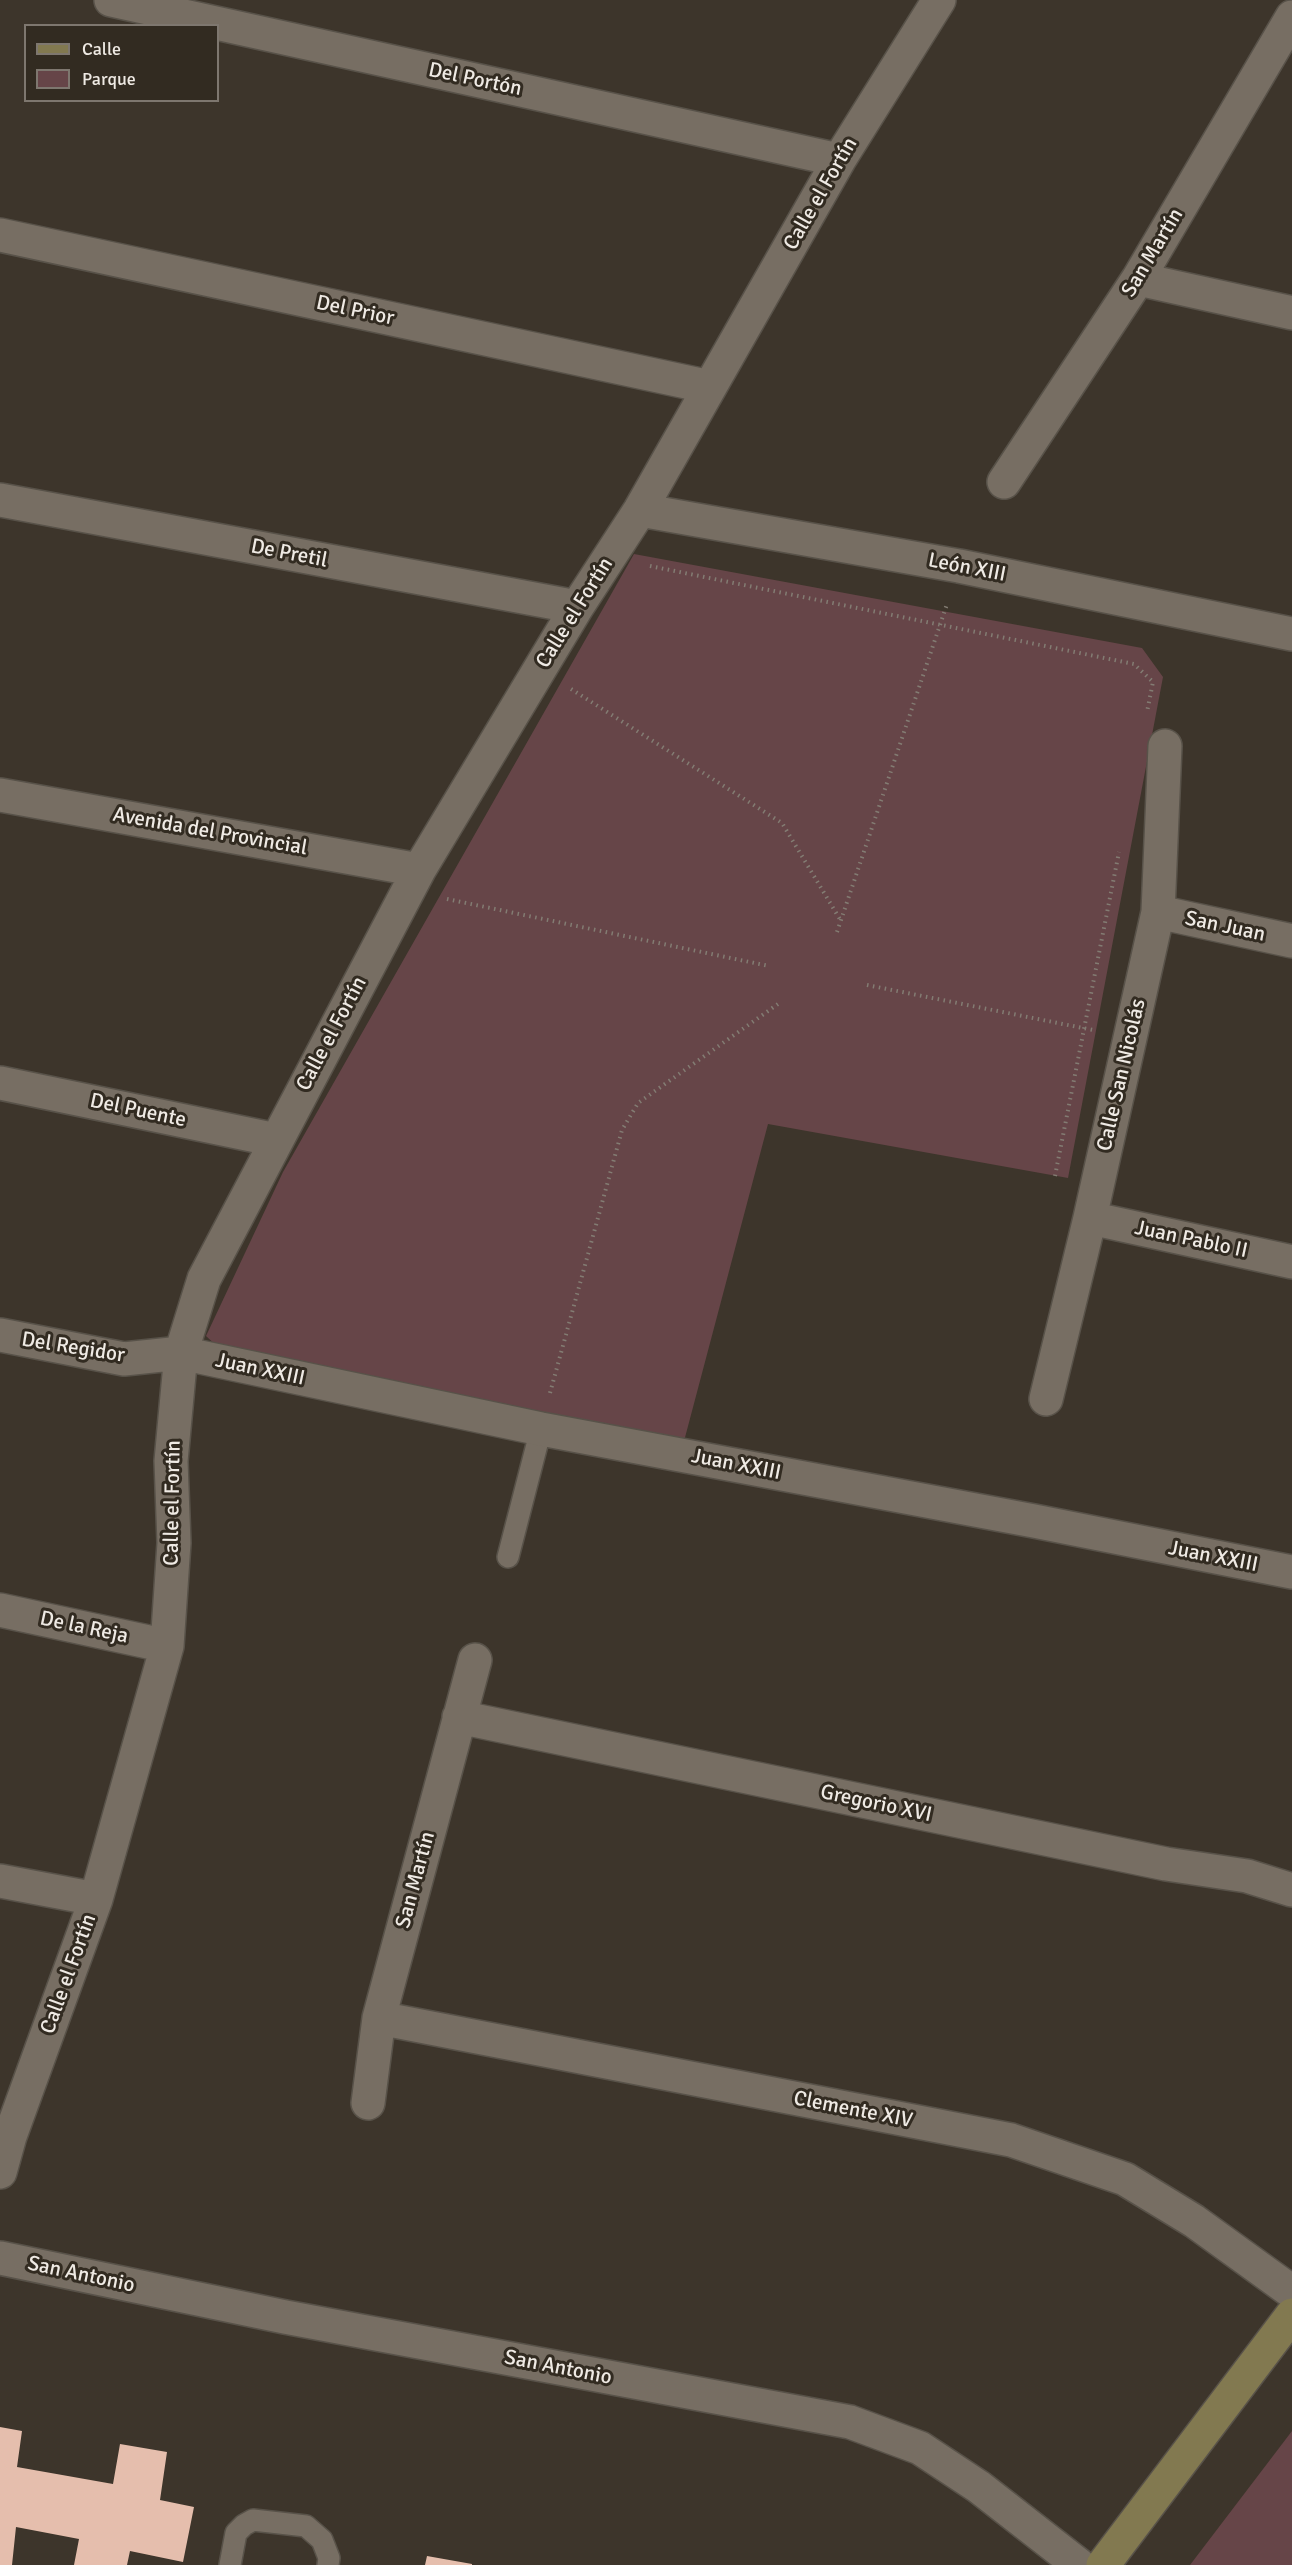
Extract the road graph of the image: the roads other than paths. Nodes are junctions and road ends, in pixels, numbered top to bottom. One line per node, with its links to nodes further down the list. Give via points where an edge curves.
1 (111, 0): 4 (street, Del Portón)
2 (939, 0): 4 (street, Calle el Fortín)
3 (1292, 17): 6 (street, San Martín)
4 (839, 160): 8 (street, Calle el Fortín)
5 (0, 235): 8 (street, Del Prior)
6 (1138, 279): 7 (street); 9 (street, San Martín)
7 (1292, 313)
8 (710, 387): 11 (street, Calle el Fortín)
9 (1004, 482)
10 (0, 500): 12 (street, De Pretil)
11 (640, 510): 12 (street, Calle el Fortín); 13 (street, León XIII, via 959,566)
12 (577, 607): 16 (street, Calle el Fortín)
13 (1292, 634)
14 (1165, 746): 17 (street, Calle San Nicolás)
15 (0, 795): 16 (street, Avenida del Provincial)
16 (414, 879): 20 (street, Calle el Fortín)
17 (1158, 912): 18 (street, San Juan); 21 (street, Calle San Nicolás)
18 (1292, 942)
19 (0, 1083): 20 (street, Del Puente)
20 (276, 1140): 24 (street, Calle el Fortín, via 204,1279)
21 (1090, 1218): 22 (street, Juan Pablo II); 25 (street, Calle San Nicolás)
22 (1292, 1262)
23 (0, 1335): 24 (street, Del Regidor, via 124,1359)
24 (181, 1353): 26 (street, Juan XXIII); 30 (street, Calle el Fortín, via 171,1461 174,1543)
25 (1046, 1399)
26 (541, 1429): 27 (lane); 28 (street, Juan XXIII)
27 (508, 1557)
28 (1292, 1572)
29 (0, 1610): 30 (street, De la Reja)
30 (167, 1646): 35 (street, Calle el Fortín)
31 (475, 1660): 32 (street, San Martín)
32 (459, 1717): 34 (street, Gregorio XVI, via 1166,1864 1247,1876); 36 (street, San Martín)
33 (0, 1881): 35 (street)
34 (1292, 1890)
35 (96, 1899): 38 (street, Calle el Fortín)
36 (379, 2018): 37 (street, San Martín); 41 (street, Clemente XIV, via 1011,2140 1125,2179 1194,2222)
37 (368, 2103)
38 (5, 2135): 39 (street, Calle el Fortín)
39 (0, 2172)
40 (0, 2258): 45 (street, San Antonio, via 285,2317 850,2422 920,2448 979,2487)
41 (1292, 2292)
42 (1292, 2315): 46 (street)
43 (230, 2565): 44 (lane, via 236,2534 253,2520 306,2526 322,2540)
44 (328, 2565)
45 (1079, 2565)
46 (1103, 2565)

